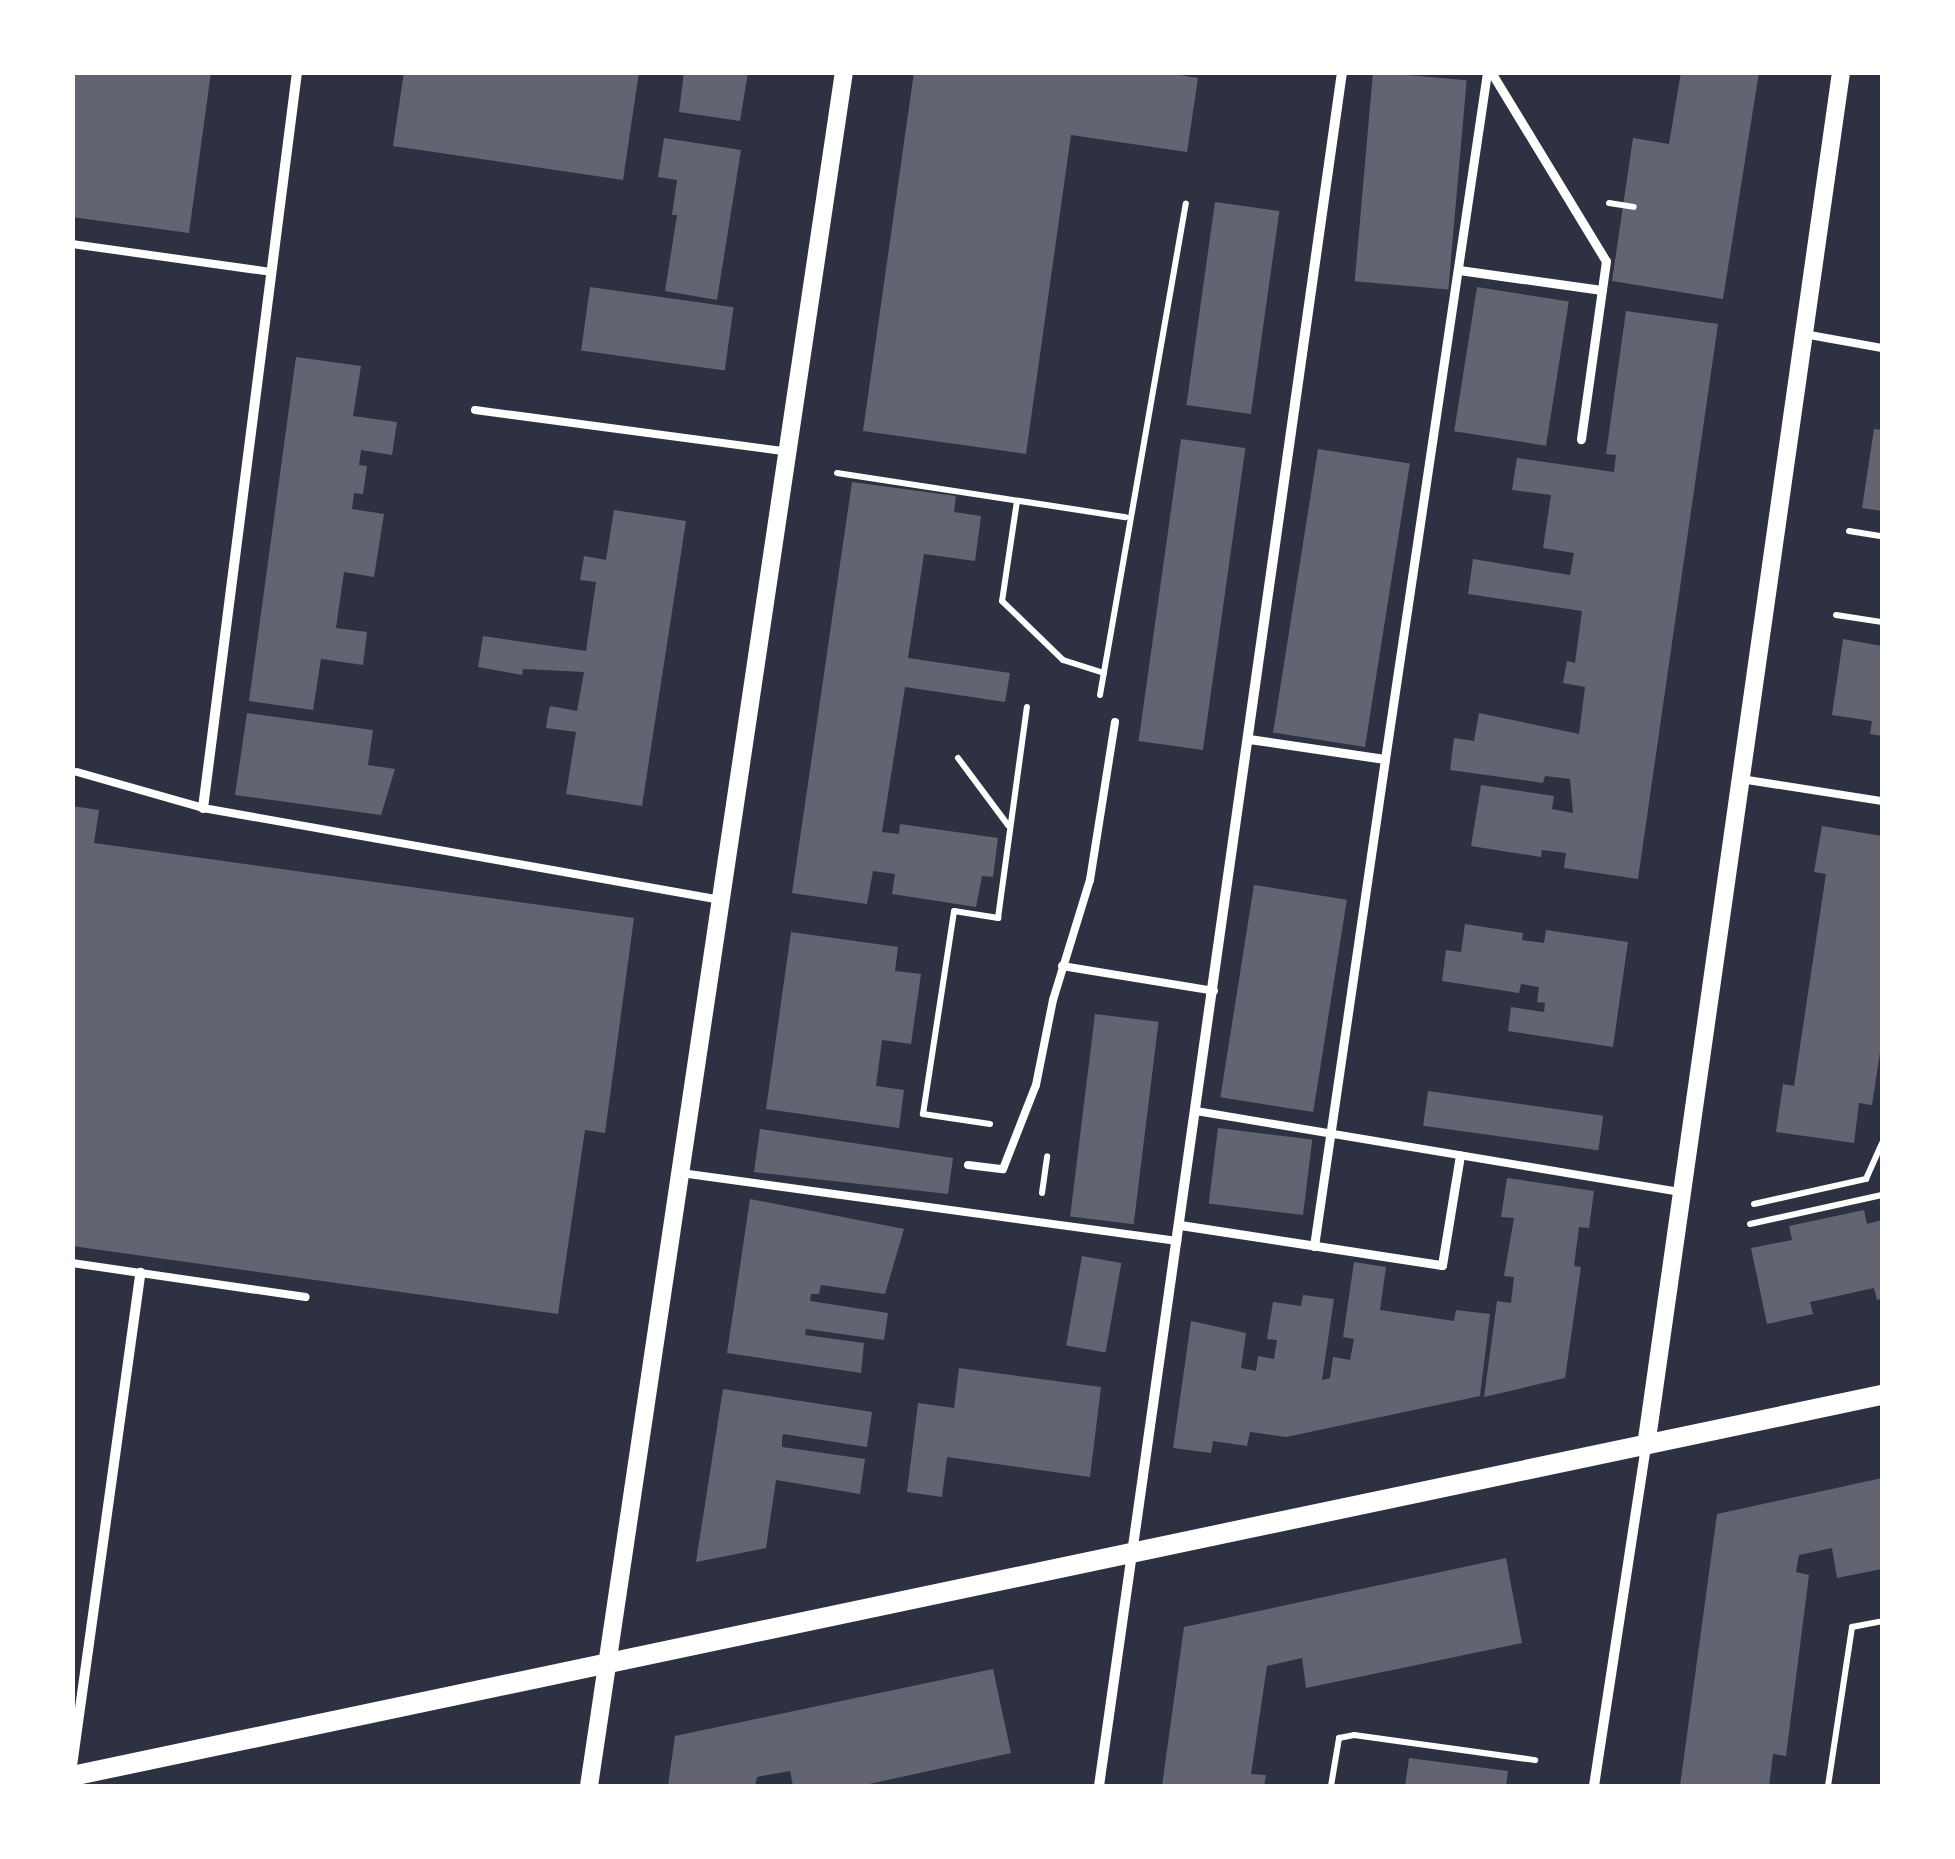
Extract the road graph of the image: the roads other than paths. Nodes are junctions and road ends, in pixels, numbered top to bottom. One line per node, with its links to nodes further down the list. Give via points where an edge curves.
1 (297, 72): 8 (street)
2 (844, 72): 14 (street)
3 (1342, 72): 16 (street)
4 (1489, 72): 7 (street); 9 (street, via 1606,261)
5 (1841, 72): 10 (street)
6 (72, 244): 8 (lane)
7 (1459, 270): 9 (street); 17 (street)
8 (272, 272): 21 (street)
9 (1602, 290): 13 (street)
10 (1804, 334): 11 (lane); 19 (street)
11 (1882, 348)
12 (475, 410): 14 (lane)
13 (1581, 439)
14 (788, 452): 22 (street)
15 (1114, 722): 23 (lane, via 1090,880)
16 (1249, 740): 17 (street); 24 (street)
17 (1385, 759): 26 (street)
18 (77, 772): 21 (lane)
19 (1741, 779): 20 (lane); 30 (street)
20 (1882, 801)
21 (203, 808): 22 (lane)
22 (721, 900): 29 (street)
23 (1062, 966): 24 (lane); 28 (lane, via 1036,1086 1003,1169)
24 (1214, 991): 25 (street)
25 (1196, 1111): 26 (lane); 31 (street)
26 (1330, 1133): 27 (lane); 33 (street)
27 (1460, 1154): 30 (lane); 33 (street, via 1442,1266)
28 (968, 1166)
29 (680, 1173): 32 (lane); 40 (street)
30 (1682, 1192): 38 (street)
31 (1180, 1225): 32 (street); 33 (street)
32 (1177, 1241): 39 (street)
33 (1314, 1246)
34 (72, 1263): 35 (lane)
35 (140, 1273): 36 (lane); 41 (street)
36 (306, 1297)
37 (1882, 1395): 38 (main road)
38 (1646, 1446): 39 (main road); 45 (street)
39 (1133, 1554): 40 (main road); 44 (street)
40 (607, 1664): 42 (main road); 43 (street)
41 (72, 1766)
42 (72, 1776)
43 (589, 1786)
44 (1099, 1786)
45 (1594, 1786)

